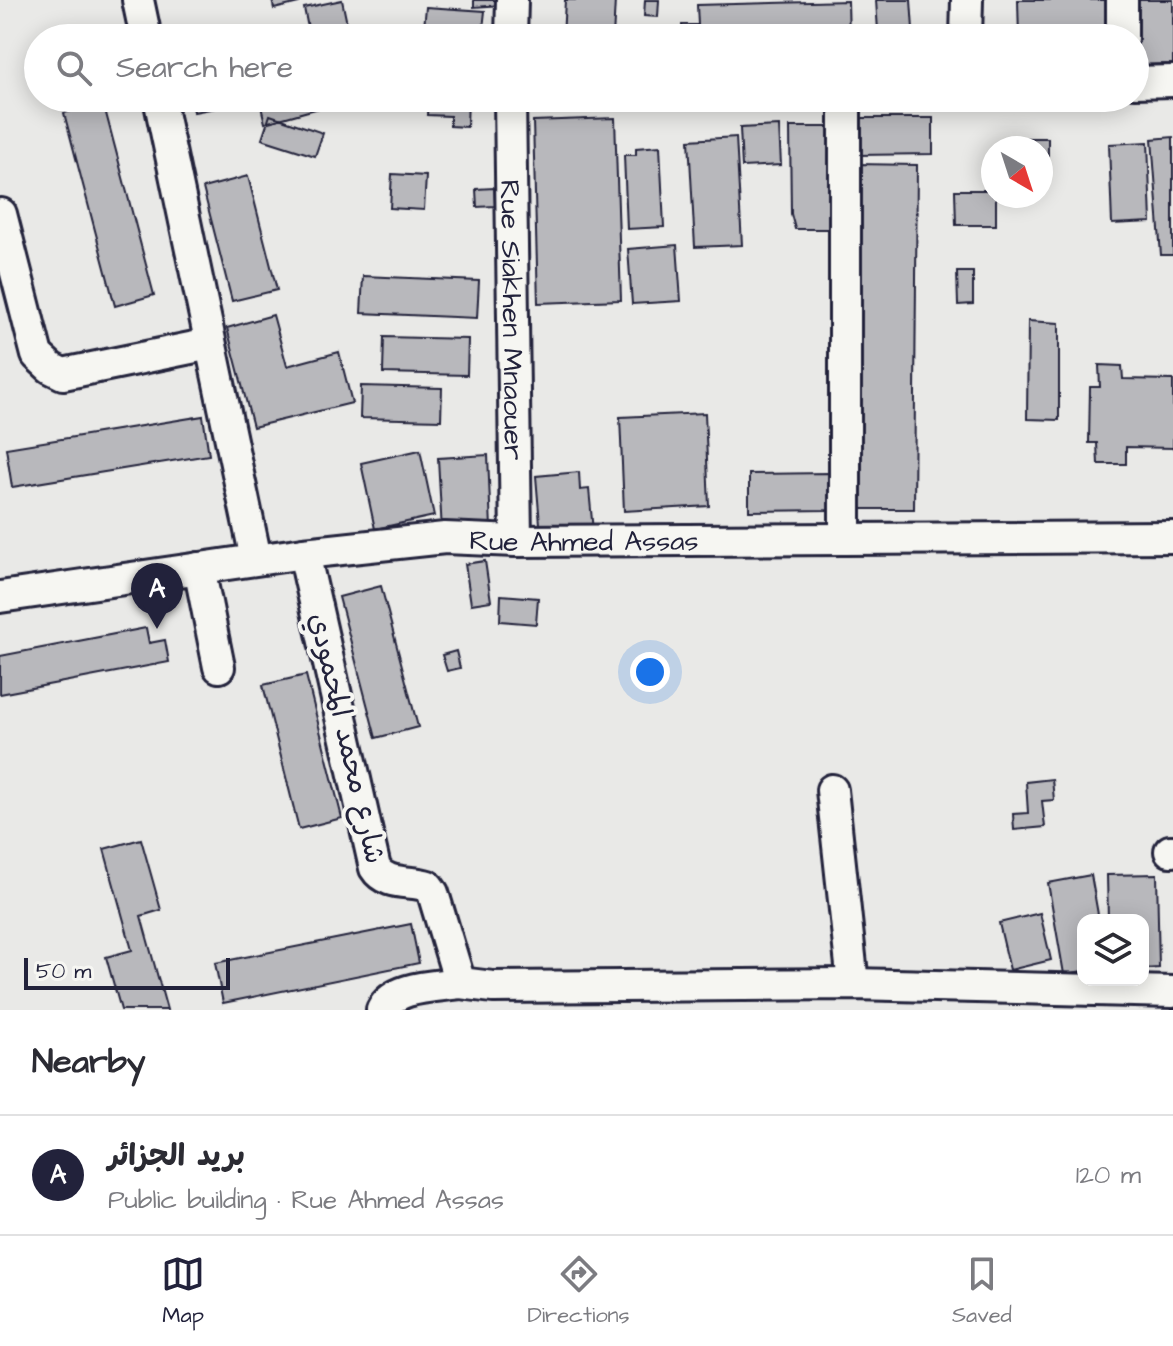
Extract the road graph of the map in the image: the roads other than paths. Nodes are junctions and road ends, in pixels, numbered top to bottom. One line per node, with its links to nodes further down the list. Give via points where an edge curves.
1 (138, 0): 5 (street)
2 (512, 0): 6 (street)
3 (967, 0): 7 (street)
4 (1122, 0): 8 (street)
5 (143, 24)
6 (511, 24)
7 (966, 24)
8 (1122, 24)
9 (1173, 81): 10 (street)
10 (1149, 82)
11 (162, 112): 15 (street)
12 (510, 112): 18 (street, Rue Siakhen Mnaouer)
13 (845, 112): 17 (street)
14 (1, 214): 15 (street, via 37,355 51,368 63,374)
15 (210, 344): 20 (street)
16 (1173, 537): 17 (street, Rue Ahmed Assas)
17 (845, 539): 18 (street, Rue Ahmed Assas)
18 (516, 541): 19 (street, Rue Ahmed Assas, via 445,538)
19 (304, 553): 20 (street, Rue Ahmed Assas); 25 (street, شارع محمد المحمودي, via 375,868 389,880 428,886)
20 (256, 559): 21 (street, Rue Ahmed Assas)
21 (199, 568): 22 (street, Rue Ahmed Assas); 23 (street)
22 (0, 597)
23 (219, 667)
24 (832, 790): 26 (street)
25 (460, 983): 27 (street); 29 (street, via 406,991)
26 (853, 984): 27 (street); 28 (street)
27 (494, 998)
28 (1169, 998)
29 (382, 1010)

